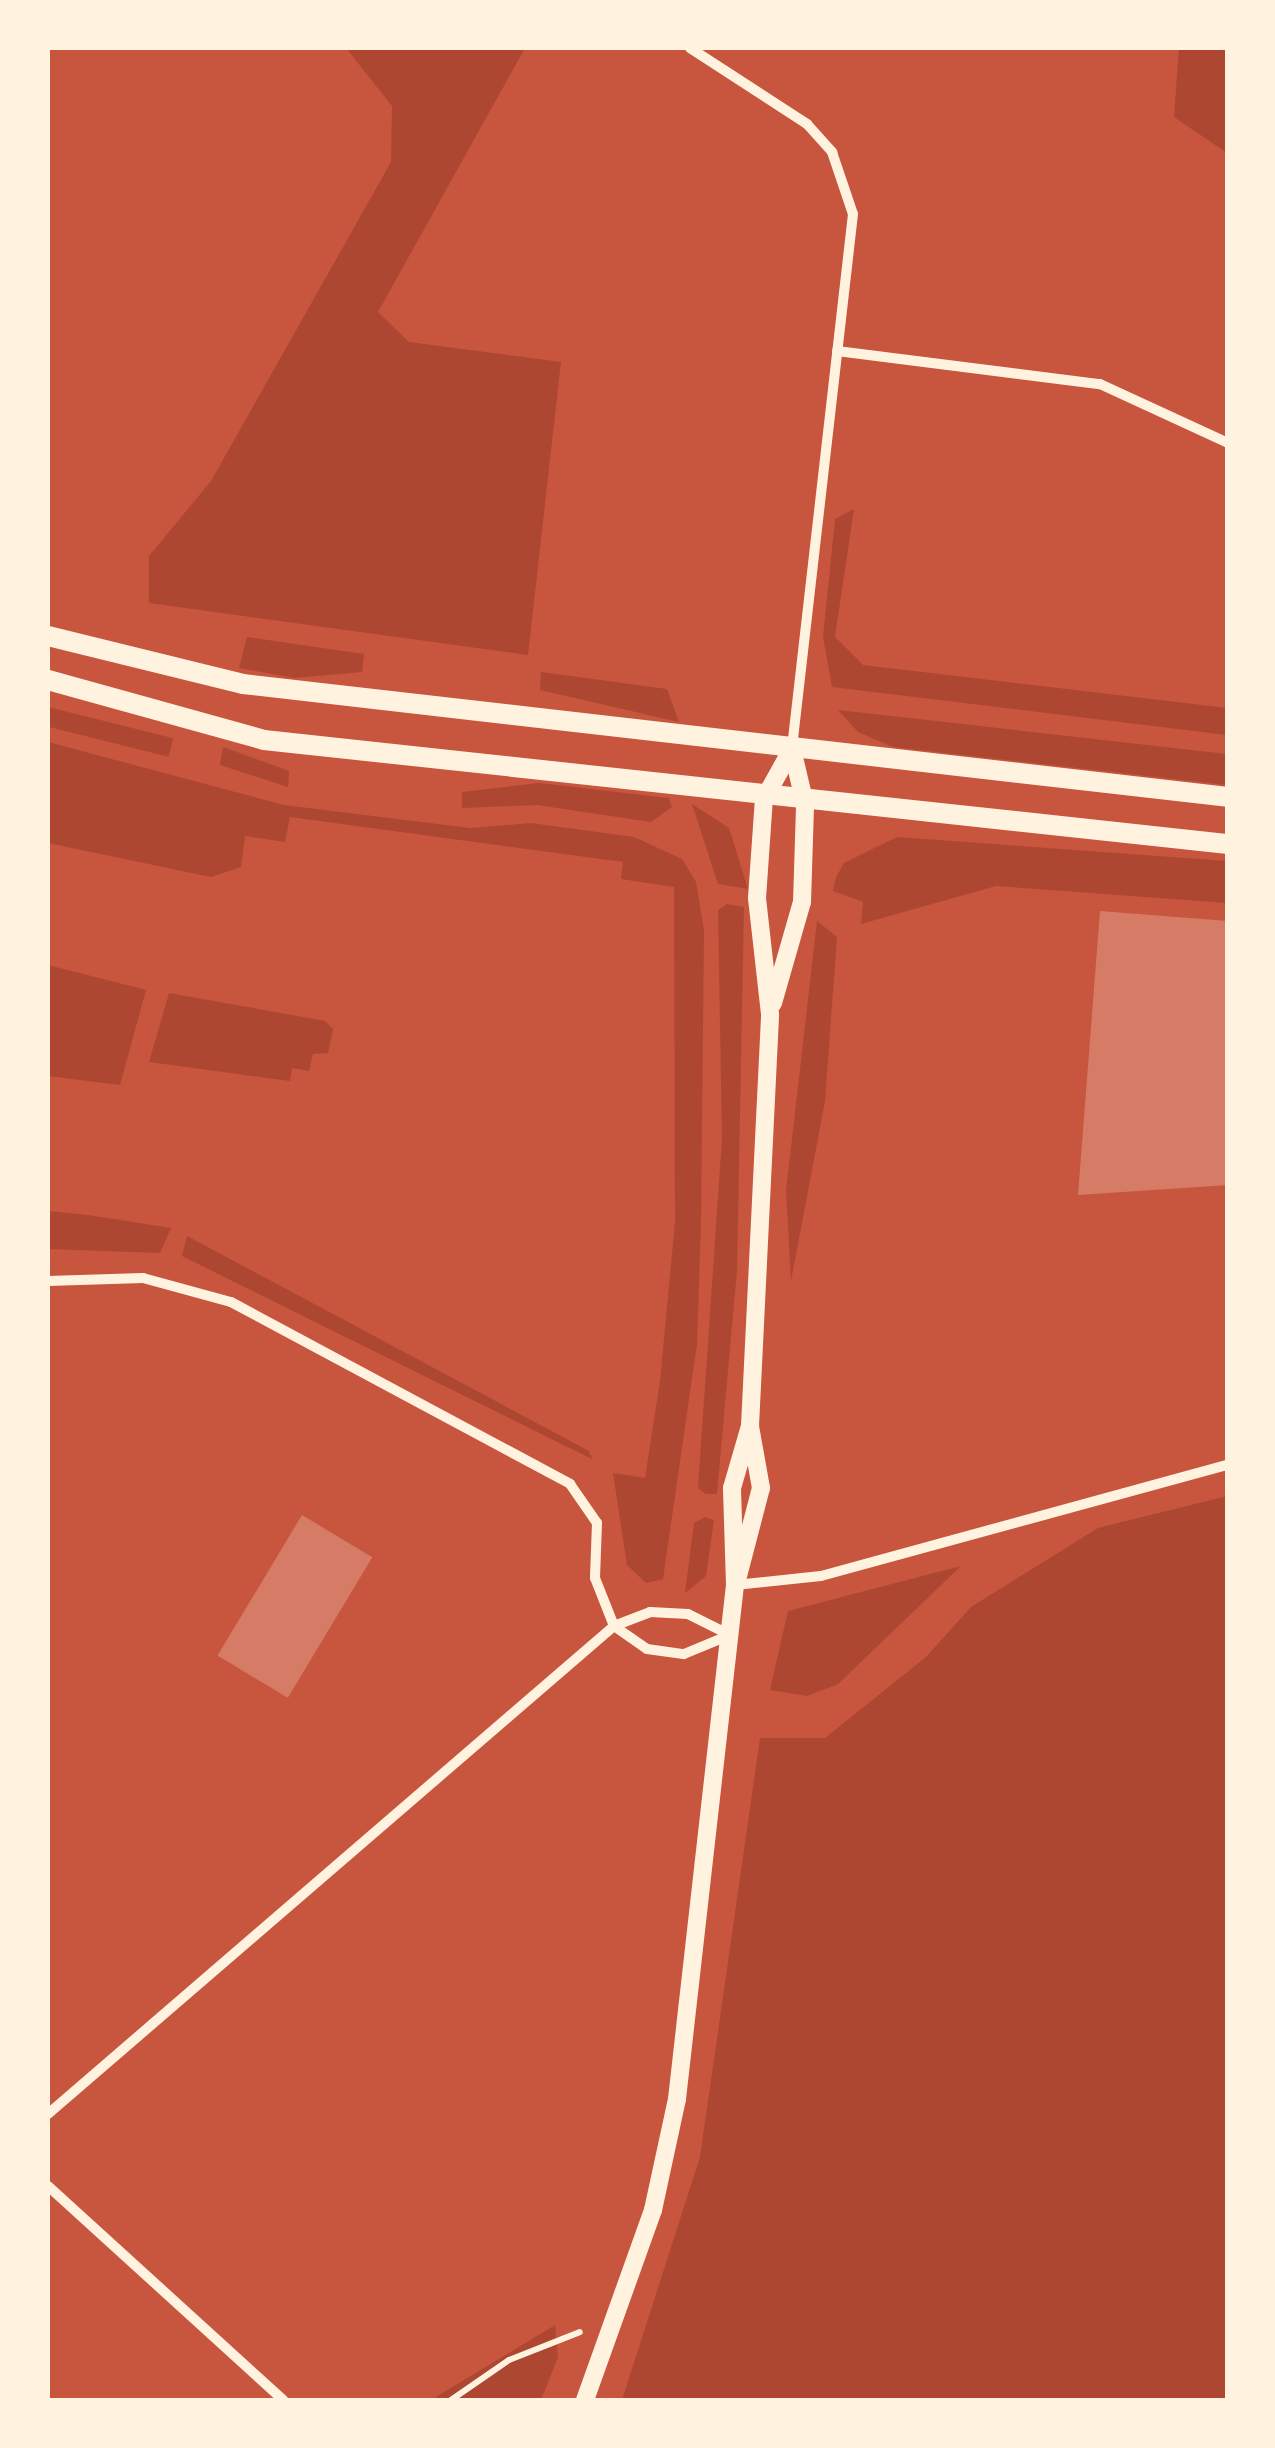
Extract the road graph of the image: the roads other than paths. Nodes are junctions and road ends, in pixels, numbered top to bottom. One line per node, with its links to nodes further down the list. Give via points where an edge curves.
1 (690, 48): 2 (street, via 796,115 848,184)
2 (837, 351): 3 (street, via 1100,384); 6 (street)
3 (1228, 443)
4 (48, 636): 6 (main road, via 243,684)
5 (48, 680): 8 (main road, via 264,740)
6 (792, 749): 7 (main road); 8 (street); 9 (street)
7 (1228, 796)
8 (764, 800): 9 (main road); 11 (street, via 757,898)
9 (805, 804): 10 (main road); 11 (street, via 802,902)
10 (1228, 844)
11 (770, 1014): 13 (street)
12 (48, 1281): 16 (street, via 142,1278 230,1302 570,1484 596,1522 595,1578)
13 (750, 1426): 15 (street, via 728,1526); 15 (street, via 761,1488)
14 (1228, 1465): 15 (street, via 821,1576)
15 (735, 1586): 17 (street)
16 (614, 1626): 17 (street, via 650,1612 688,1614); 17 (street, via 647,1649 684,1654); 18 (street)
17 (730, 1635): 21 (street, via 676,2098 653,2210)
18 (48, 2114)
19 (48, 2186): 20 (street)
20 (282, 2400)
21 (585, 2400)

